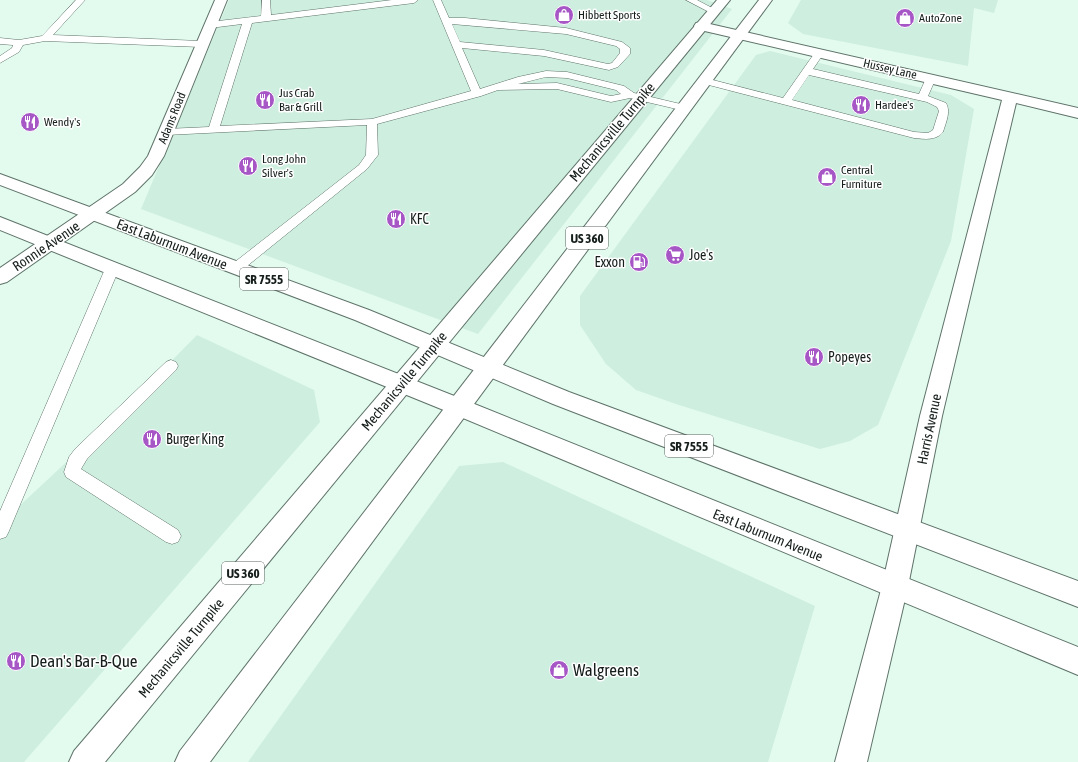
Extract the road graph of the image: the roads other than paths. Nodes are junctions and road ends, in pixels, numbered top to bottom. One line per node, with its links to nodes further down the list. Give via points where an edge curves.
1 (81, 0): 16 (lane)
2 (220, 0): 13 (main road, Adams Road)
3 (266, 0): 10 (lane)
4 (414, 0): 10 (lane)
5 (437, 0): 12 (lane)
6 (690, 0): 9 (lane)
7 (724, 0): 9 (main road, Mechanicsville Turnpike / US 360)
8 (766, 0): 15 (main road, US 360)
9 (714, 11): 14 (main road, Mechanicsville Turnpike / US 360)
10 (266, 18): 11 (lane)
11 (248, 20): 13 (lane); 34 (lane)
12 (446, 21): 20 (lane); 20 (lane, via 566,31 619,44 625,48 625,54 615,65 609,67 544,53)
13 (210, 25): 19 (main road, Adams Road)
14 (701, 26): 15 (main road, Hussey Lane); 27 (main road, Mechanicsville Turnpike / US 360)
15 (739, 35): 21 (main road, Hussey Lane); 25 (main road, US 360)
16 (45, 38): 18 (lane); 19 (lane)
17 (0, 42): 18 (lane)
18 (19, 43): 22 (lane, via 16,50)
19 (201, 44): 35 (main road, Adams Road)
20 (456, 45): 26 (lane)
21 (820, 53): 23 (lane); 24 (main road, Hussey Lane)
22 (0, 60)
23 (807, 71): 29 (lane); 30 (lane)
24 (931, 78): 28 (main road, Hussey Lane); 29 (lane)
25 (705, 81): 30 (lane); 31 (main road, US 360)
26 (476, 94): 27 (lane, via 546,74 567,75 620,88); 33 (lane)
27 (636, 96): 31 (lane); 43 (main road, Mechanicsville Turnpike / US 360)
28 (1010, 97): 32 (main road, Hussey Lane); 48 (main road, Harris Avenue, via 931,416)
29 (922, 99): 30 (lane, via 942,105 944,111 938,132 929,136)
30 (786, 102)
31 (685, 108): 45 (main road, US 360)
32 (1078, 113)
33 (372, 122): 34 (lane); 40 (lane, via 372,154 363,167)
34 (213, 130): 35 (lane)
35 (166, 132): 37 (main road, Adams Road, via 156,156 146,171 129,188)
36 (0, 179): 37 (main road, East Laburnum Avenue / SR 7555)
37 (92, 214): 39 (main road, Ronnie Avenue); 40 (main road, East Laburnum Avenue / SR 7555)
38 (0, 223): 39 (main road)
39 (50, 243): 41 (main road); 42 (main road, Ronnie Avenue)
40 (236, 268): 43 (main road, East Laburnum Avenue / SR 7555)
41 (112, 269): 46 (main road); 49 (lane)
42 (0, 277)
43 (435, 345): 45 (main road, East Laburnum Avenue); 46 (main road, Mechanicsville Turnpike / US 360)
44 (171, 366): 50 (lane, via 81,454 72,472)
45 (489, 367): 47 (main road, US 360); 48 (main road, SR 7555)
46 (401, 384): 47 (main road, East Laburnum Avenue); 54 (main road, Mechanicsville Turnpike / US 360)
47 (459, 408): 51 (main road, East Laburnum Avenue); 55 (main road, US 360)
48 (908, 530): 51 (main road, Harris Avenue); 52 (main road)
49 (0, 531)
50 (172, 536)
51 (895, 586): 53 (main road, East Laburnum Avenue); 56 (main road, Harris Avenue)
52 (1078, 594)
53 (1078, 661)
54 (85, 762)
55 (191, 762)
56 (852, 762)

